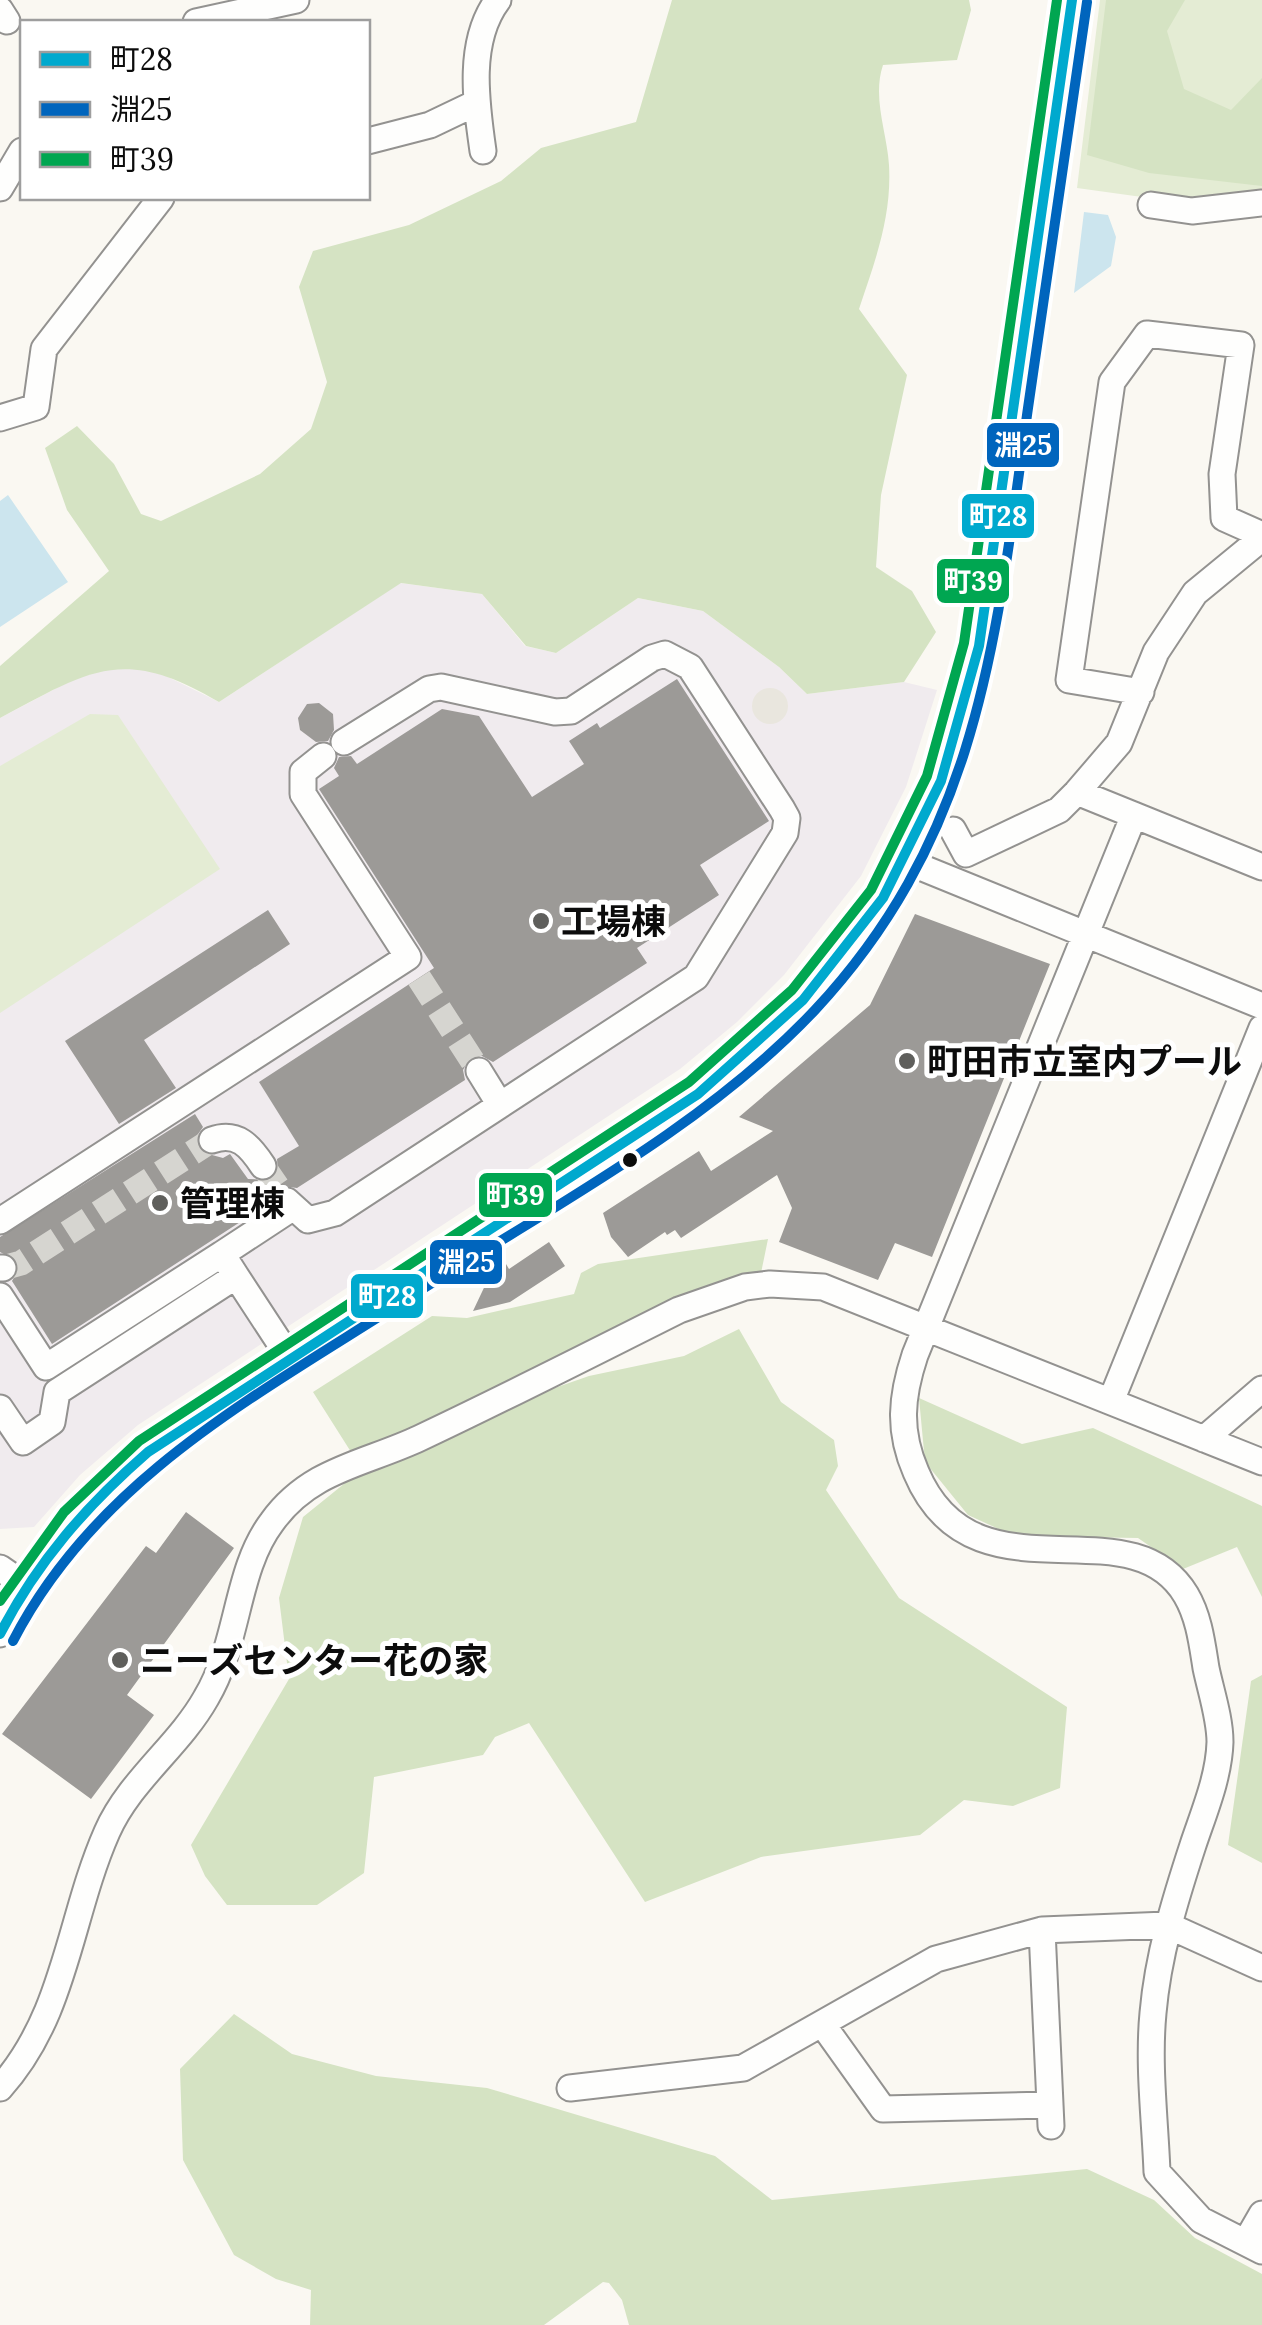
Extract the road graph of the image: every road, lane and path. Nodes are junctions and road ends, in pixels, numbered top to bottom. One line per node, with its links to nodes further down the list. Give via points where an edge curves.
1 (296, 0): 4 (street)
2 (498, 0): 6 (street, via 486,16)
3 (1072, 0): 20 (street, via 979,646 957,742)
4 (264, 14): 5 (street)
5 (213, 20)
6 (476, 103): 7 (street, via 430,125); 8 (street)
7 (370, 140)
8 (483, 150)
9 (20, 154): 10 (street)
10 (0, 188)
11 (159, 200): 14 (street, via 44,349 36,407)
12 (1262, 203): 13 (street, via 1192,211)
13 (1151, 206)
14 (0, 418)
15 (1262, 536): 16 (street, via 1195,593 1156,652); 16 (street, via 1224,518 1222,474 1241,345 1147,334 1112,382 1069,680)
16 (1141, 692): 17 (street, via 1119,743)
17 (1077, 792): 18 (street); 19 (street, via 1058,810 966,854)
18 (1134, 816): 21 (street); 22 (street)
19 (953, 830)
20 (908, 862): 22 (street); 33 (street, via 842,957 737,1064)
21 (1262, 867)
22 (1086, 934): 23 (street); 32 (street)
23 (1262, 1006)
24 (1262, 1028): 35 (street)
25 (479, 1071): 26 (street)
26 (500, 1104): 29 (street, via 702,971 785,833 787,818 690,668 666,654 570,711 429,689 303,772 303,794 413,968); 30 (street, via 335,1213 308,1220 289,1205)
27 (212, 1140): 28 (street, via 247,1144)
28 (264, 1166)
29 (0, 1221)
30 (229, 1265): 31 (street, via 46,1367); 33 (street); 36 (street, via 57,1392 52,1422 23,1442)
31 (0, 1296)
32 (928, 1327): 35 (street); 42 (street, via 905,1385 901,1423 920,1482 939,1509 965,1530 1027,1552 1139,1557 1166,1572 1186,1595 1199,1626 1220,1742 1213,1785); 46 (street, via 823,1288 745,1288 679,1310 415,1440 313,1480 288,1501 252,1555 235,1634 206,1700 107,1831 58,1990 28,2052)
33 (289, 1358): 40 (street, via 136,1462 70,1526)
34 (1262, 1389): 37 (street)
35 (1111, 1400): 37 (street)
36 (0, 1408)
37 (1204, 1438): 38 (street)
38 (1262, 1462)
39 (0, 1568): 40 (street)
40 (26, 1586): 41 (street)
41 (0, 1634)
42 (1167, 1925): 43 (street); 44 (street); 49 (street, via 1152,2015 1156,2172 1201,2220)
43 (1042, 1930): 45 (street, via 936,1958); 45 (street, via 1051,2115 883,2109)
44 (1262, 1968)
45 (823, 2025): 47 (street, via 743,2068)
46 (0, 2088)
47 (570, 2088)
48 (1262, 2214): 49 (street)
49 (1254, 2246)

